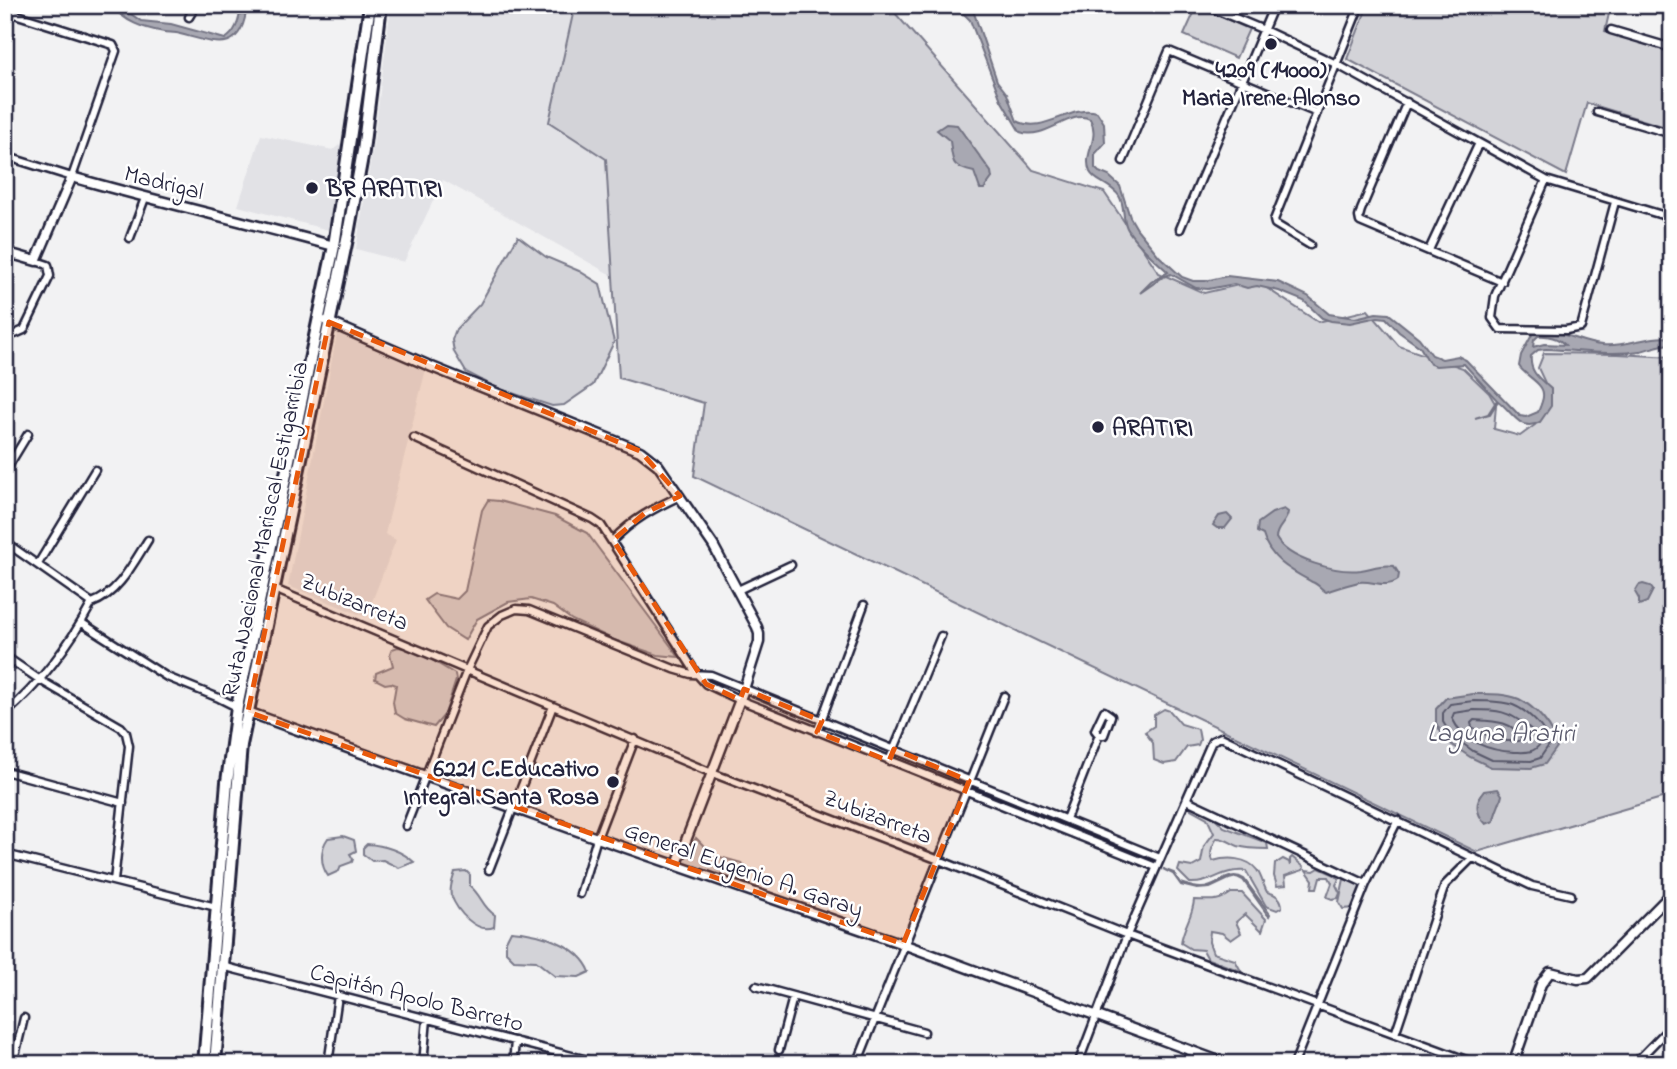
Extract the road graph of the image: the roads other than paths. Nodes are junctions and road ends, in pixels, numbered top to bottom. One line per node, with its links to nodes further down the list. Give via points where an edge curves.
1 (197, 5): 8 (street)
2 (370, 5): 29 (highway, Ruta Nacional Mariscal Estigarribia)
3 (381, 5): 34 (highway, Ruta Nacional Mariscal Estigarribia, via 348,234)
4 (1204, 5): 9 (street)
5 (1274, 5): 9 (street)
6 (1360, 5): 12 (street)
7 (5, 11): 21 (street, via 116,47)
8 (189, 17)
9 (1264, 30): 12 (street); 13 (street)
10 (1611, 30): 11 (street)
11 (1672, 48)
12 (1336, 64): 14 (street); 16 (street)
13 (1242, 81): 16 (street); 20 (street, via 1169,51); 26 (street)
14 (1407, 102): 18 (street); 30 (street, via 1359,217 1360,222)
15 (1597, 112): 17 (street)
16 (1317, 113): 28 (street, via 1274,220)
17 (1672, 134)
18 (1479, 143): 22 (street); 30 (street)
19 (8, 157): 21 (street)
20 (1123, 162)
21 (72, 177): 23 (street, Madrigal); 32 (street)
22 (1546, 180): 24 (street); 33 (street)
23 (145, 198): 27 (street); 29 (street, Madrigal)
24 (1615, 202): 25 (street); 33 (street, via 1578,329 1500,329 1492,318)
25 (1672, 218)
26 (1180, 229)
27 (130, 238)
28 (1310, 245)
29 (334, 246): 34 (highway, Ruta Nacional Mariscal Estigarribia)
30 (1429, 250): 33 (street)
31 (5, 252): 32 (street)
32 (36, 261): 35 (street, via 48,265 50,276 23,330)
33 (1502, 282)
34 (324, 320): 40 (street, via 640,451 658,465); 46 (highway, Ruta Nacional Mariscal Estigarribia); 60 (highway, Ruta Nacional Mariscal Estigarribia)
35 (5, 333)
36 (28, 434): 39 (street)
37 (414, 438): 42 (street, via 592,519)
38 (95, 470): 44 (street)
39 (5, 472)
40 (680, 496): 42 (street, via 645,513); 47 (street)
41 (148, 540): 48 (street, via 105,597)
42 (612, 540): 54 (street)
43 (5, 542): 44 (street)
44 (37, 564): 48 (street)
45 (791, 565): 47 (street)
46 (272, 588): 53 (street, Zubizarreta); 60 (highway, Ruta Nacional Mariscal Estigarribia)
47 (738, 590): 56 (street, via 759,634)
48 (93, 603): 50 (street)
49 (864, 605): 62 (street)
50 (82, 623): 55 (street); 60 (street, via 167,677)
51 (941, 636): 66 (street)
52 (5, 656): 55 (street)
53 (467, 670): 54 (street, via 488,626 516,609 674,669); 59 (street, Zubizarreta); 70 (street)
54 (696, 673): 56 (street); 58 (street, via 706,684)
55 (40, 680): 61 (street); 74 (street, via 126,733 129,746)
56 (744, 690): 58 (street); 62 (street)
57 (1003, 696): 71 (street)
58 (740, 700): 63 (street); 69 (street)
59 (554, 706): 65 (street, Zubizarreta); 75 (street)
60 (243, 710): 70 (street, General Eugenio A. Garay); 92 (highway, Ruta Nacional Mariscal Estigarribia, via 227,782); 95 (highway, Ruta Nacional Mariscal Estigarribia)
61 (5, 714)
62 (822, 721): 63 (street); 66 (street)
63 (817, 732): 67 (street)
64 (1099, 735): 76 (street)
65 (635, 739): 69 (street, Zubizarreta); 79 (street)
66 (894, 749): 67 (street); 71 (street)
67 (889, 761): 72 (street)
68 (5, 771): 74 (street)
69 (712, 773): 83 (street, Zubizarreta); 84 (street)
70 (426, 776): 75 (street, General Eugenio A. Garay); 78 (street)
71 (969, 781): 72 (street); 76 (street)
72 (965, 792): 83 (street); 85 (street)
73 (1187, 800): 77 (street, via 1212,741 1221,737); 81 (street); 88 (street)
74 (123, 803): 87 (street)
75 (514, 808): 79 (street, General Eugenio A. Garay); 86 (street)
76 (1066, 819): 81 (street)
77 (1398, 820): 82 (street); 88 (street)
78 (406, 826)
79 (597, 838): 84 (street, General Eugenio A. Garay); 89 (street)
80 (5, 854): 87 (street)
81 (1160, 858): 85 (street)
82 (1472, 859): 91 (street, via 1532,886); 106 (street, via 1445,885)
83 (939, 860): 93 (street, Zubizarreta); 94 (street)
84 (677, 864): 94 (street, General Eugenio A. Garay)
85 (1156, 867): 93 (street)
86 (489, 870)
87 (114, 881): 92 (street)
88 (1366, 884): 99 (street)
89 (580, 894)
90 (1672, 894): 121 (street, via 1588,978 1550,972 1541,984)
91 (1571, 895)
92 (216, 907): 111 (highway, Ruta Nacional Mariscal Estigarribia)
93 (1127, 935): 99 (street, Zubizarreta); 100 (street)
94 (903, 944): 100 (street, General Eugenio A. Garay); 103 (street)
95 (222, 966): 97 (street, Capitán Apolo Barreto); 112 (highway, Ruta Nacional Mariscal Estigarribia)
96 (756, 986): 98 (street)
97 (338, 996): 102 (street, Capitán Apolo Barreto); 113 (street)
98 (793, 997): 103 (street); 108 (street)
99 (1318, 1005): 106 (street, Zubizarreta); 119 (street)
100 (1096, 1015): 117 (street); 118 (street, General Eugenio A. Garay)
101 (24, 1018): 110 (street)
102 (427, 1019): 107 (street, Capitán Apolo Barreto); 114 (street)
103 (874, 1019): 105 (street); 116 (street)
104 (1672, 1025): 122 (street)
105 (924, 1032)
106 (1395, 1034): 120 (street, Zubizarreta)
107 (515, 1041): 109 (street, Capitán Apolo Barreto); 115 (street)
108 (779, 1050)
109 (599, 1063)
110 (13, 1064)
111 (204, 1064)
112 (215, 1064)
113 (328, 1064)
114 (423, 1064)
115 (513, 1064)
116 (857, 1064)
117 (1078, 1064)
118 (1227, 1064)
119 (1294, 1064)
120 (1477, 1064)
121 (1514, 1064)
122 (1634, 1064)

